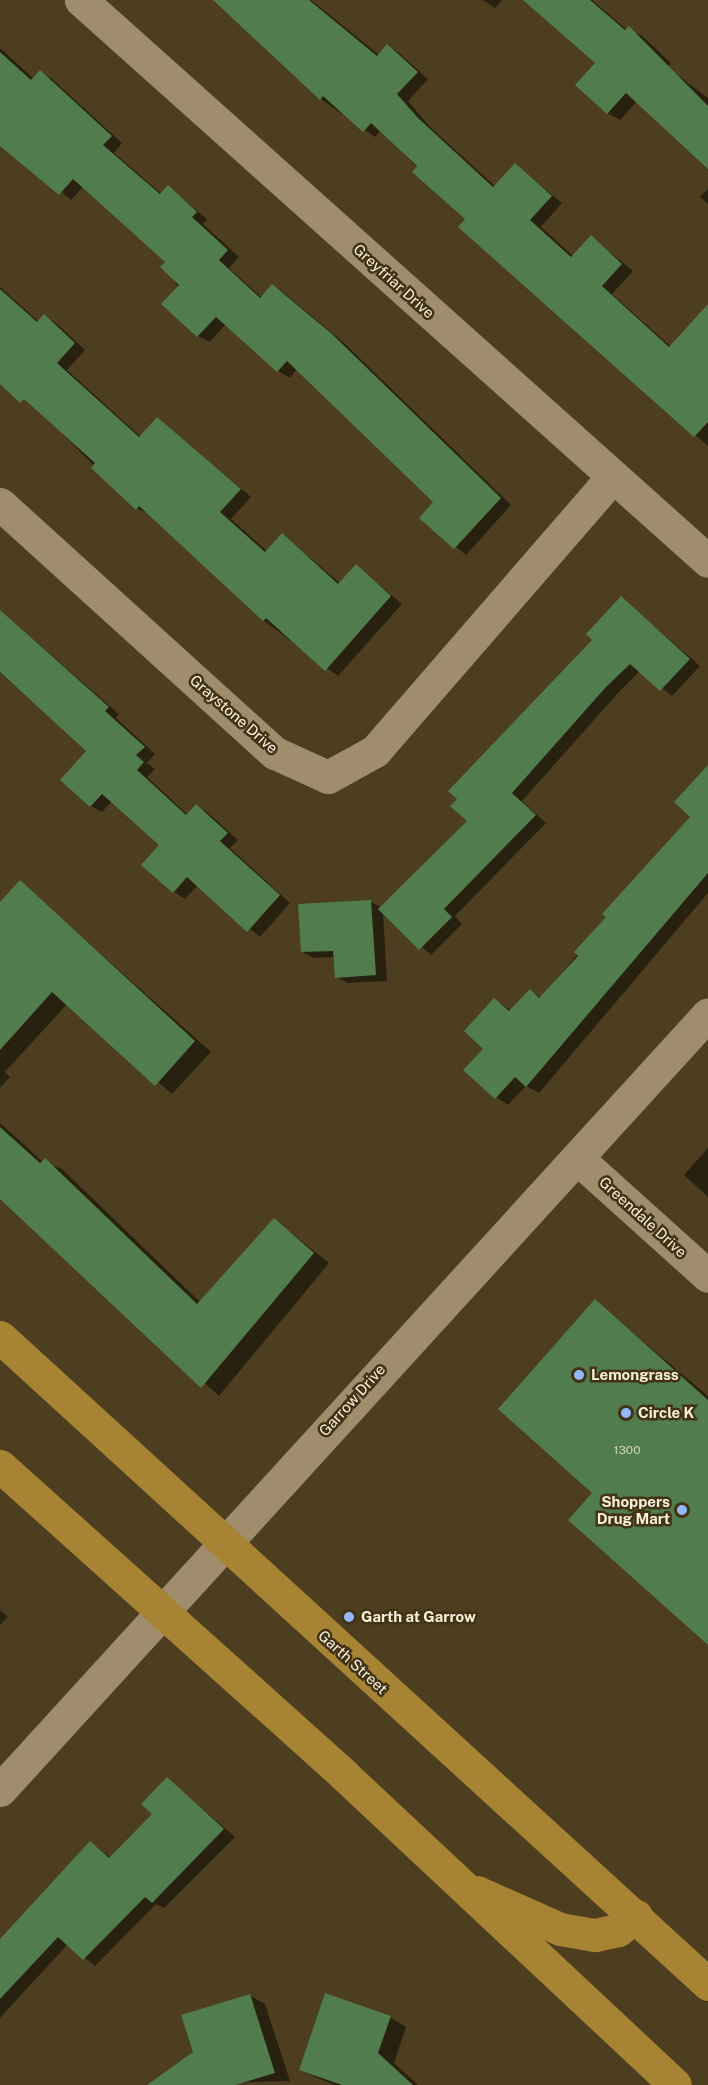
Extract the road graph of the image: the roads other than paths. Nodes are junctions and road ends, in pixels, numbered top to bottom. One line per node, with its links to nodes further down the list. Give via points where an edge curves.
1 (81, 0): 2 (street, Greyfriar Drive)
2 (612, 477): 3 (street, Graystone Drive, via 375,751 328,777 275,753); 4 (street, Greyfriar Drive)
3 (0, 504)
4 (708, 561)
5 (708, 1014): 6 (street, Garrow Drive)
6 (577, 1158): 7 (street, Greendale Drive); 10 (street, Garrow Drive)
7 (708, 1276)
8 (0, 1337): 10 (main road, Garth Street)
9 (0, 1466): 11 (main road)
10 (222, 1541): 11 (street, Garrow Drive); 14 (main road, Garth Street)
11 (159, 1610): 12 (street, Garrow Drive); 13 (main road, via 344,1775)
12 (0, 1790)
13 (451, 1880): 14 (main road, via 560,1929 595,1935 618,1930); 16 (main road)
14 (636, 1916): 15 (main road, Garth Street)
15 (708, 1984)
16 (675, 2085)

